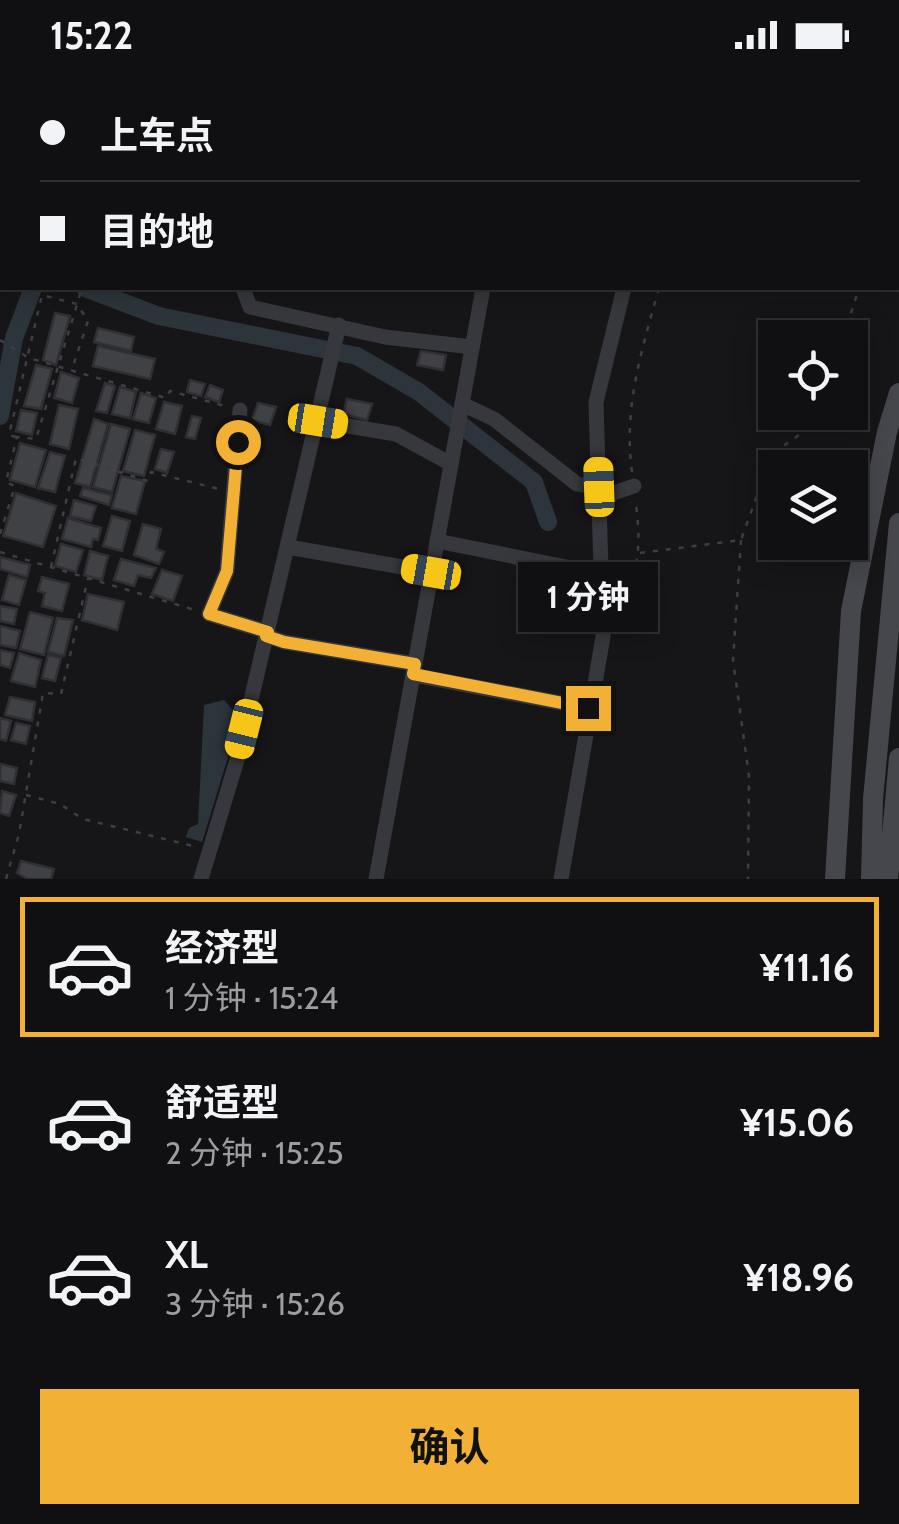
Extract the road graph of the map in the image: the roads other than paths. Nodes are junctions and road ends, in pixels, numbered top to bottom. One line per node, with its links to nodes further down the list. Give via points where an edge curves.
1 (244, 290): 4 (street, via 250,307)
2 (483, 290): 5 (street)
3 (624, 290): 12 (street, via 596,402)
4 (339, 326): 5 (street); 9 (street)
5 (472, 347): 7 (street)
6 (899, 394): 25 (main road, via 852,611)
7 (462, 404): 10 (street); 12 (street, via 494,419 577,484)
8 (240, 410): 18 (street, via 227,571 209,614)
9 (318, 421): 10 (street, via 396,434); 15 (street)
10 (451, 464): 14 (street)
11 (634, 486): 12 (street)
12 (599, 492): 17 (street)
13 (899, 523): 26 (main road, via 873,799)
14 (437, 541): 16 (street); 17 (street)
15 (288, 547): 16 (street); 18 (street)
16 (431, 572): 19 (street)
17 (601, 574): 20 (street, via 603,636)
18 (267, 634): 19 (street); 22 (street)
19 (414, 669): 20 (street); 23 (street)
20 (588, 708): 24 (street)
21 (899, 758): 27 (main road)
22 (200, 879)
23 (376, 879)
24 (561, 879)
25 (836, 879)
26 (872, 879)
27 (888, 879)

